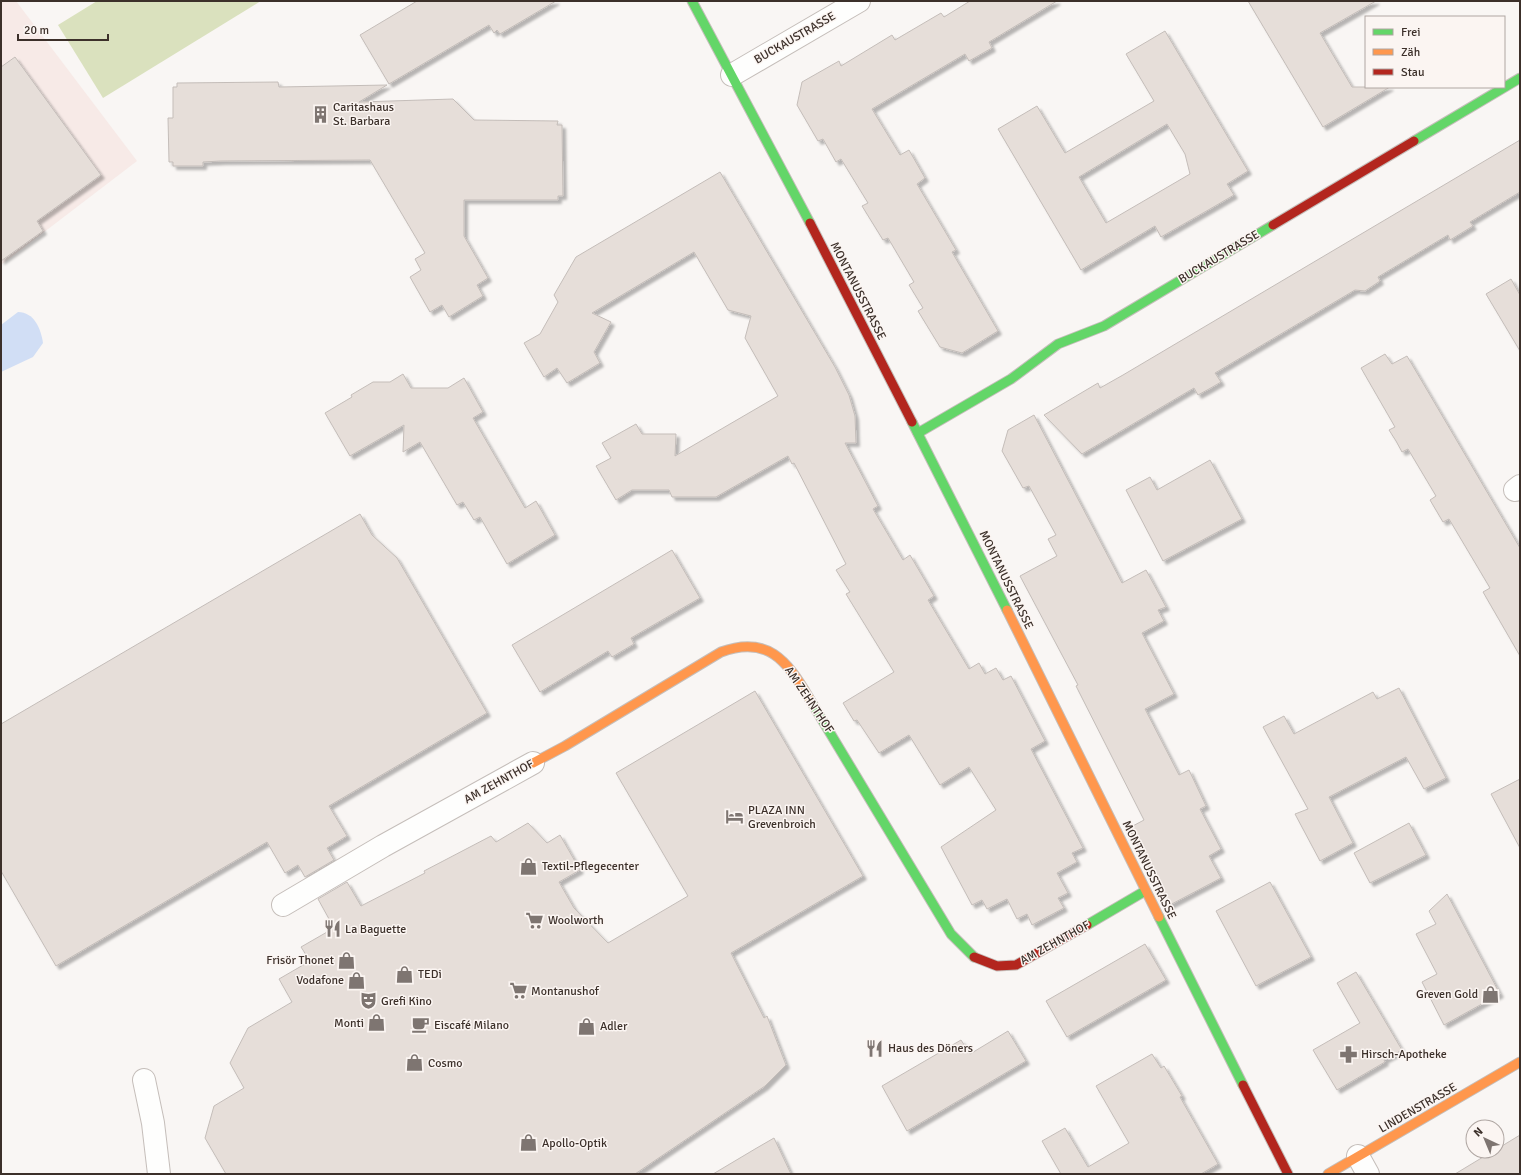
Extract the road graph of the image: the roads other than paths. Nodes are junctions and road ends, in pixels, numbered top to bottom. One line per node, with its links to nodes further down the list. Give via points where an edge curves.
1 (692, 1): 3 (street, MONTANUSSTRASSE)
2 (859, 1): 3 (street, BUCKAUSTRASSE)
3 (732, 75): 7 (street, MONTANUSSTRASSE)
4 (1520, 78): 5 (street, BUCKAUSTRASSE)
5 (1505, 87)
6 (1503, 88): 7 (street, BUCKAUSTRASSE, via 1104,326 1058,344 1011,379)
7 (918, 433): 9 (street, MONTANUSSTRASSE)
8 (533, 763): 9 (street, AM ZEHNTHOF, via 721,652 753,645 777,656 801,684 951,934 960,946 978,960 998,967 1016,965); 10 (street, AM ZEHNTHOF)
9 (1145, 891): 15 (street, MONTANUSSTRASSE)
10 (283, 905)
11 (1520, 1062): 13 (street, LINDENSTRASSE)
12 (144, 1080): 14 (street, via 153,1123)
13 (1363, 1165): 16 (street, LINDENSTRASSE)
14 (159, 1174)
15 (1288, 1174)
16 (1328, 1174)

